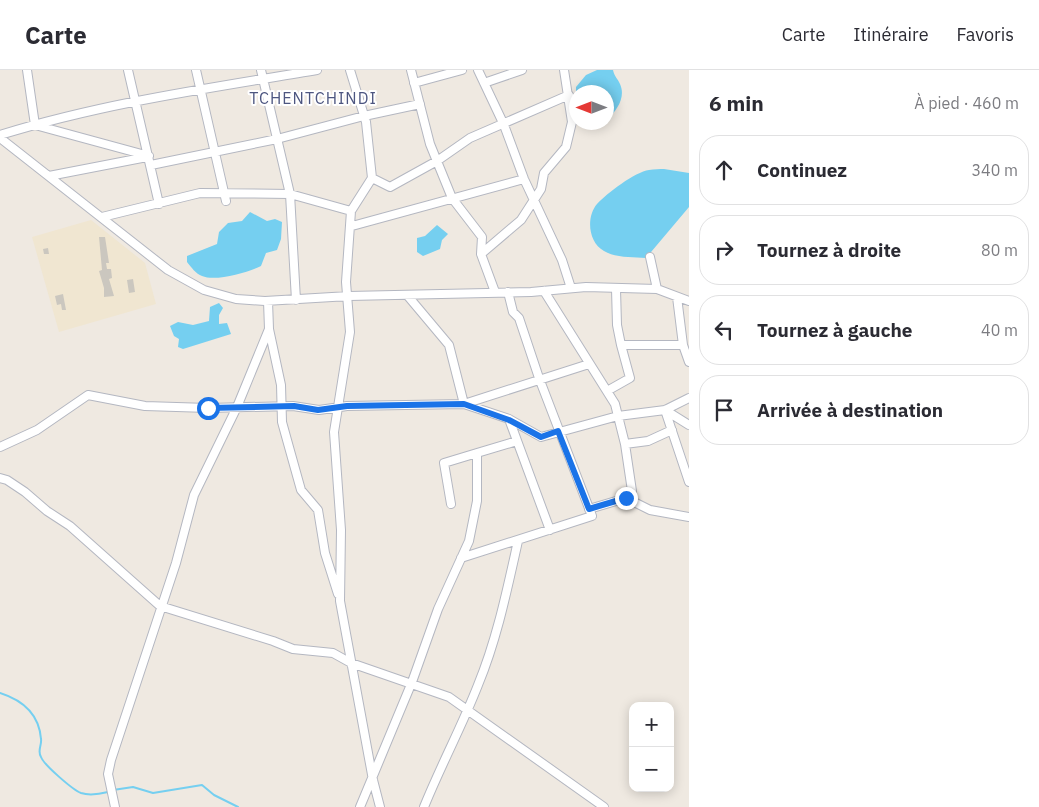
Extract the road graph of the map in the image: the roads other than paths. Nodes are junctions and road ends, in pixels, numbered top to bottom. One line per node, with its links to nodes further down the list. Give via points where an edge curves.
1 (27, 70): 21 (street)
2 (128, 70): 17 (street)
3 (196, 70): 15 (street)
4 (261, 70): 12 (street)
5 (317, 70): 12 (street)
6 (350, 70): 19 (street)
7 (411, 70): 13 (street)
8 (462, 70): 13 (street)
9 (478, 70): 14 (street)
10 (522, 70): 14 (street)
11 (564, 70): 16 (street)
12 (264, 79): 15 (street); 24 (street)
13 (414, 83): 18 (street)
14 (484, 83): 20 (street)
15 (201, 90): 17 (street); 25 (street)
16 (569, 95): 20 (street)
17 (136, 101): 21 (street); 26 (street)
18 (420, 104): 19 (street); 27 (street)
19 (364, 116): 24 (street); 30 (street)
20 (504, 124): 27 (street, via 470,138); 31 (street)
21 (35, 125): 23 (street); 26 (street)
22 (570, 130): 35 (street, via 566,147 544,174)
23 (0, 137): 29 (street)
24 (277, 138): 25 (street); 32 (street)
25 (215, 151): 28 (street); 33 (street)
26 (149, 156): 28 (street); 29 (street)
27 (437, 161): 30 (street, via 390,187); 34 (street)
28 (151, 165): 36 (street)
29 (50, 176): 38 (street)
30 (372, 178): 37 (street)
31 (524, 179): 34 (street); 35 (street)
32 (290, 194): 33 (street); 37 (street); 51 (street)
33 (225, 197): 36 (street, via 200,193)
34 (452, 198): 39 (street); 40 (street, via 482,237)
35 (536, 200): 40 (street, via 521,220); 42 (street)
36 (159, 204): 38 (street)
37 (351, 211): 39 (street)
38 (102, 217): 52 (street, via 168,270 204,290 236,299)
39 (352, 226): 49 (street, via 346,282)
40 (481, 254): 46 (street)
41 (650, 257): 44 (street)
42 (571, 288): 43 (street); 45 (street)
43 (616, 289): 44 (street); 55 (street)
44 (657, 289): 50 (street)
45 (544, 291): 47 (street); 58 (street)
46 (495, 292): 47 (street); 48 (street)
47 (508, 292): 59 (street)
48 (407, 295): 49 (street); 62 (street, via 449,345)
49 (349, 296): 51 (street); 65 (street, via 350,332)
50 (677, 297): 53 (street); 56 (street)
51 (296, 300): 52 (street)
52 (268, 301): 54 (street)
53 (689, 301)
54 (269, 329): 63 (street, via 281,386); 64 (street)
55 (621, 345): 56 (street); 60 (street, via 630,378)
56 (683, 345): 57 (street)
57 (689, 362)
58 (589, 364): 59 (street); 60 (street)
59 (539, 378): 62 (street); 71 (street)
60 (608, 391): 67 (street)
61 (689, 398): 66 (street)
62 (464, 404): 65 (street); 68 (street)
63 (281, 406): 64 (street); 65 (street, via 318,410); 85 (street, via 296,475 301,490 318,510 325,553)
64 (237, 407): 74 (street, via 145,406 88,396 37,430); 86 (street, via 194,495 176,563)
65 (337, 408): 85 (street, via 334,432 341,530)
66 (665, 410): 67 (street); 69 (street); 70 (street)
67 (618, 416): 71 (street); 73 (street)
68 (509, 420): 71 (street, via 541,437); 72 (street)
69 (689, 425)
70 (672, 430): 73 (street, via 648,441); 77 (street)
71 (558, 431): 80 (street)
72 (517, 441): 75 (street); 82 (street)
73 (625, 444): 78 (street, via 632,491)
74 (0, 446)
75 (477, 453): 79 (street, via 444,463); 84 (street, via 477,501)
76 (0, 478): 86 (street, via 70,526)
77 (689, 482)
78 (626, 498): 80 (street); 81 (street, via 650,510)
79 (451, 504)
80 (589, 509): 82 (street, via 592,516)
81 (689, 517)
82 (550, 530): 83 (street)
83 (518, 541): 84 (street); 89 (street, via 494,637)
84 (461, 558): 88 (street, via 438,609)
85 (340, 601): 87 (street)
86 (160, 606): 87 (street, via 287,647 333,653); 91 (street, via 108,774)
87 (351, 663): 88 (street); 90 (street)
88 (412, 682): 89 (street, via 449,697); 90 (street)
89 (468, 711): 94 (street); 95 (street)
90 (373, 780): 92 (street); 93 (street)
91 (115, 807)
92 (360, 807)
93 (380, 807)
94 (424, 807)
95 (604, 807)

